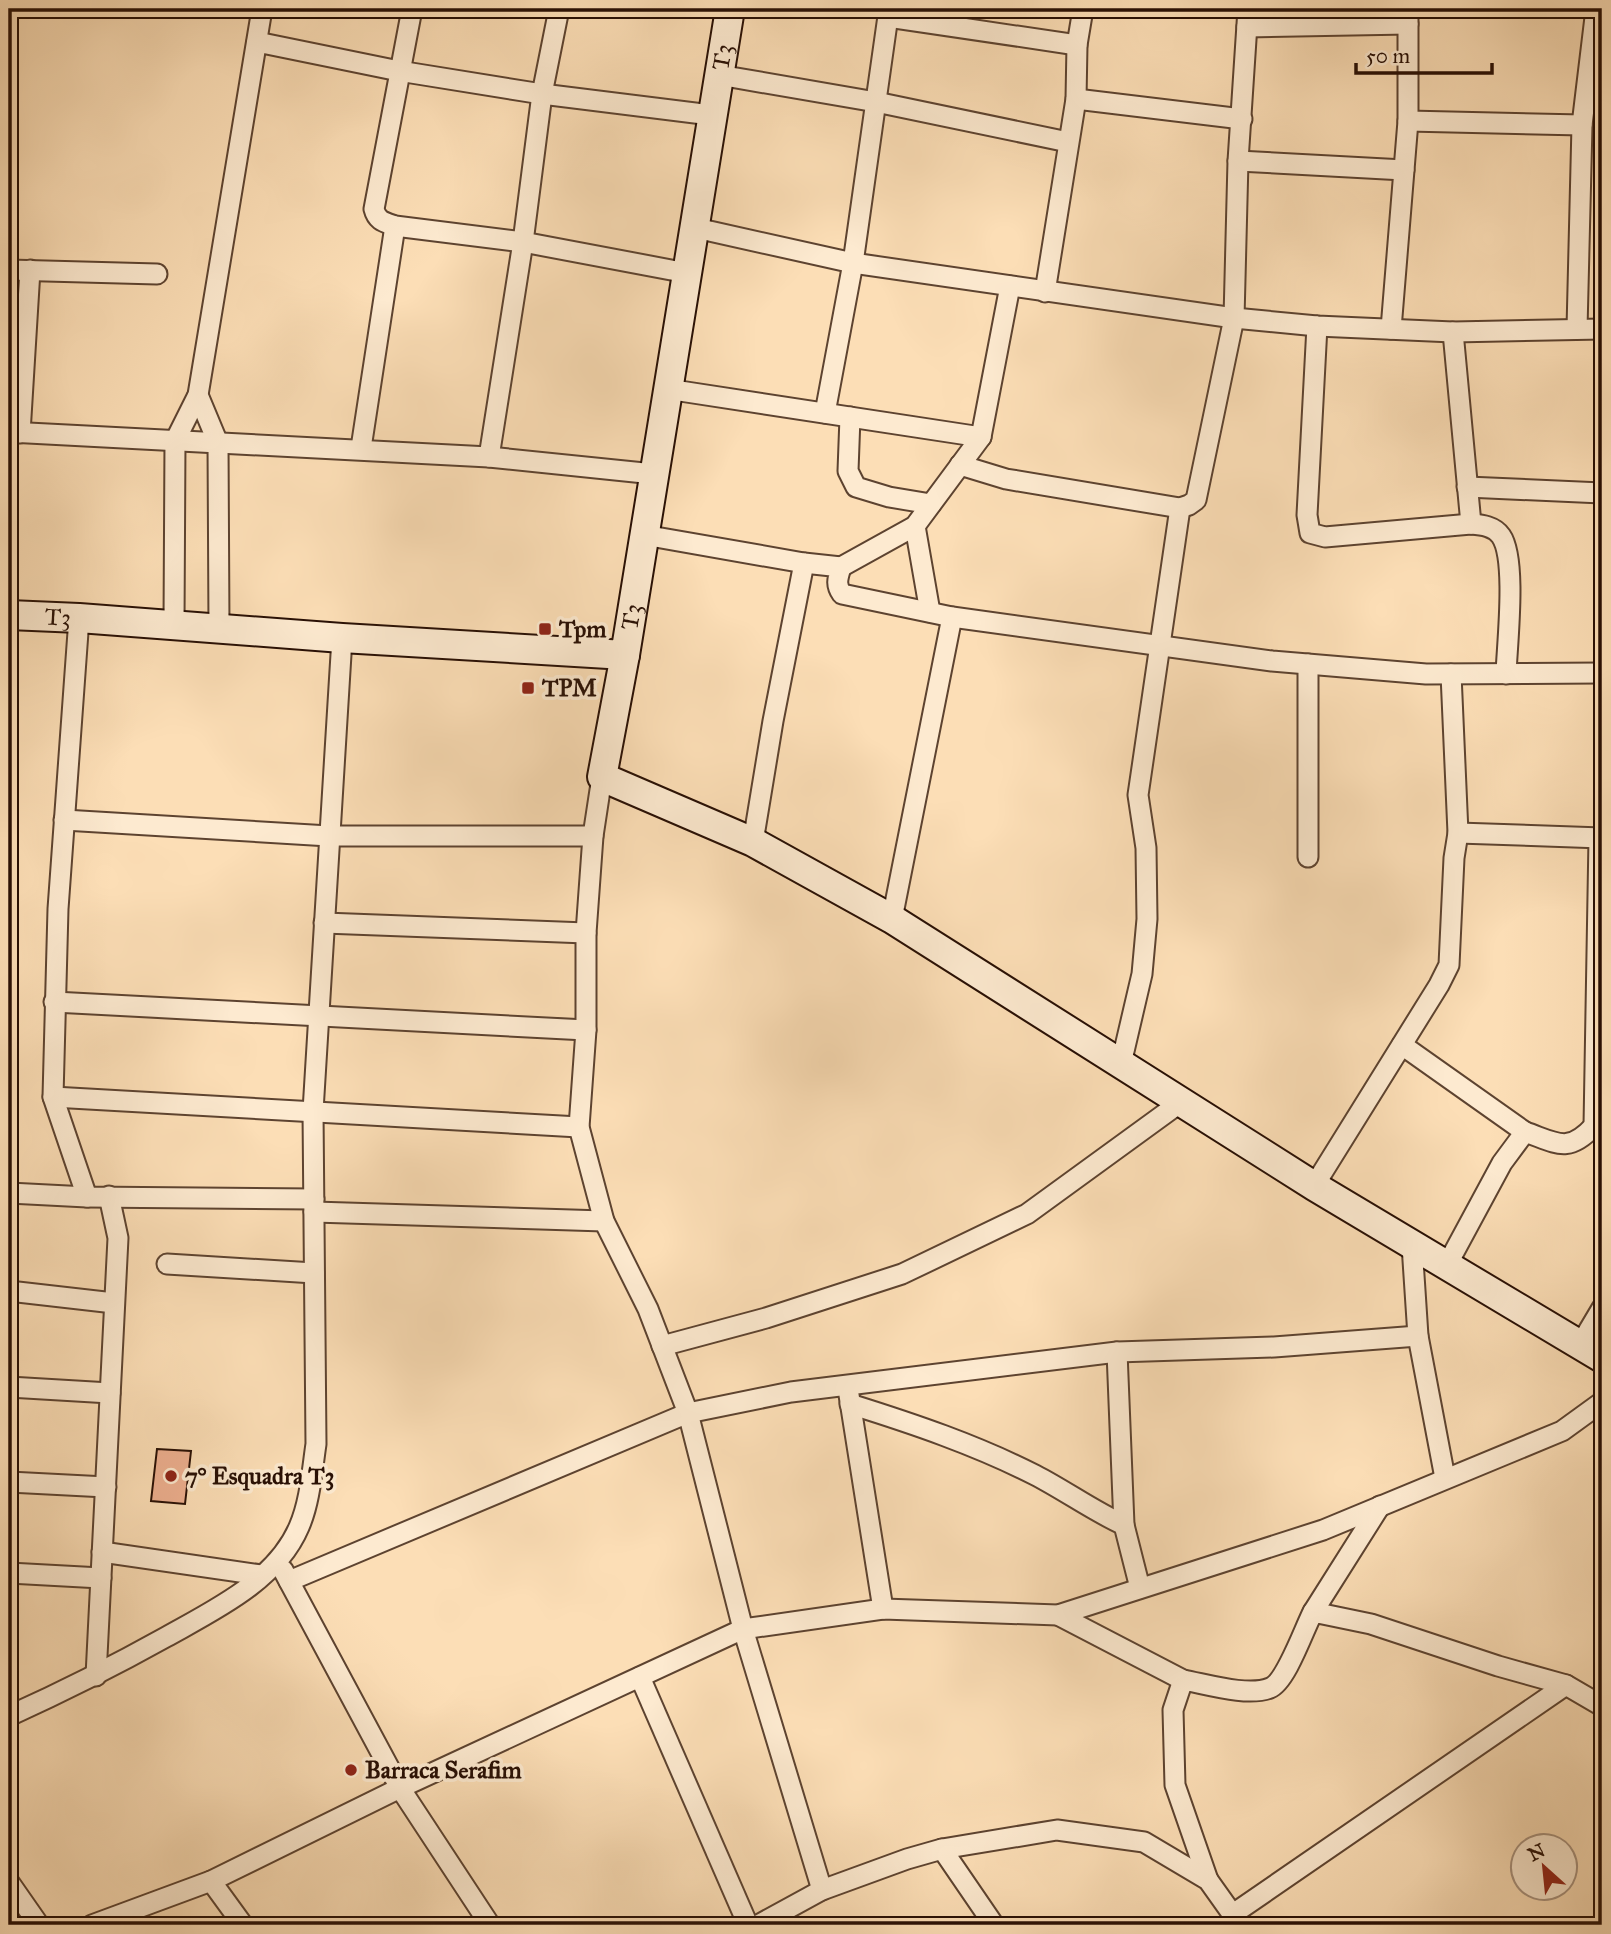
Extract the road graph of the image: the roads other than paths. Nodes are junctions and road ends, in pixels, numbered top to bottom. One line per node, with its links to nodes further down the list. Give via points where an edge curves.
1 (262, 9): 10 (street)
2 (412, 9): 12 (street)
3 (559, 9): 14 (street)
4 (730, 9): 13 (street, T3)
5 (1083, 9): 11 (street)
6 (1596, 9): 20 (street)
7 (889, 13): 11 (street); 16 (street)
8 (1408, 16): 9 (street); 19 (street)
9 (1248, 18): 18 (street)
10 (257, 42): 12 (street); 42 (street)
11 (1077, 45): 15 (street)
12 (399, 72): 14 (street); 25 (street, via 374,209 382,222)
13 (719, 75): 16 (street); 17 (street, T3)
14 (541, 94): 17 (street); 27 (street)
15 (1076, 99): 18 (street); 21 (street)
16 (876, 102): 21 (street); 28 (street)
17 (711, 115): 26 (street, T3)
18 (1242, 118): 23 (street)
19 (1408, 121): 20 (street); 24 (street)
20 (1582, 134): 22 (street); 38 (street)
21 (1068, 142): 34 (street)
22 (1602, 142)
23 (1238, 161): 24 (street); 35 (street)
24 (1404, 170): 37 (street)
25 (395, 226): 27 (street); 49 (street)
26 (696, 228): 28 (street); 32 (street, T3)
27 (523, 242): 32 (street); 50 (street)
28 (853, 263): 33 (street); 43 (street)
29 (9, 270): 30 (street)
30 (30, 270): 31 (street); 45 (street)
31 (157, 274)
32 (687, 274): 41 (street, T3)
33 (1010, 286): 34 (street); 46 (street)
34 (1045, 292): 35 (street)
35 (1234, 318): 36 (street); 56 (street, via 1196,500)
36 (1318, 326): 37 (street); 57 (street, via 1307,515 1310,533 1325,537)
37 (1391, 329): 40 (street)
38 (1577, 329): 39 (street); 40 (street)
39 (1602, 330)
40 (1453, 332): 53 (street)
41 (667, 389): 43 (street); 52 (street, T3)
42 (198, 395): 47 (street); 48 (street)
43 (825, 413): 44 (street)
44 (850, 417): 46 (street); 55 (street, via 848,471 856,487)
45 (15, 432): 47 (street)
46 (981, 437): 51 (street)
47 (174, 441): 48 (street); 66 (street)
48 (218, 443): 49 (street); 67 (street)
49 (361, 448): 50 (street)
50 (489, 457): 52 (street)
51 (960, 465): 55 (street); 56 (street, via 1006,479)
52 (654, 474): 59 (street, T3)
53 (1467, 487): 54 (street); 57 (street)
54 (1602, 493)
55 (931, 504): 58 (street)
56 (1180, 508): 69 (street)
57 (1471, 524): 74 (street, via 1488,526 1501,536 1509,556)
58 (915, 526): 61 (street); 62 (street)
59 (644, 535): 60 (street); 70 (street, T3)
60 (804, 563): 61 (street); 81 (street)
61 (841, 567): 62 (street, via 836,581 842,594)
62 (930, 612): 64 (street)
63 (9, 615): 65 (street, T3)
64 (952, 617): 69 (street); 83 (street)
65 (79, 618): 66 (street, T3); 76 (street)
66 (174, 624): 67 (street, T3)
67 (219, 627): 68 (street, T3)
68 (342, 638): 70 (street, T3); 78 (street)
69 (1159, 647): 71 (street); 90 (street, via 1138,795 1146,848 1142,974)
70 (625, 655): 75 (street)
71 (1308, 664): 73 (street); 82 (street)
72 (1602, 673): 74 (street)
73 (1451, 674): 74 (street); 77 (street)
74 (1506, 674)
75 (602, 777): 79 (street); 81 (street)
76 (64, 820): 78 (street); 86 (street)
77 (1458, 834): 80 (street); 89 (street, via 1448,965)
78 (329, 836): 79 (street); 84 (street)
79 (593, 836): 85 (street)
80 (1600, 838): 94 (street)
81 (753, 842): 83 (street)
82 (1308, 857)
83 (892, 919): 90 (street)
84 (324, 923): 85 (street); 87 (street)
85 (586, 933): 88 (street)
86 (54, 1002): 87 (street); 91 (street)
87 (319, 1016): 88 (street); 93 (street)
88 (586, 1030): 95 (street)
89 (1402, 1045): 96 (street); 97 (street)
90 (1121, 1064): 92 (street)
91 (53, 1097): 93 (street); 100 (street)
92 (1181, 1102): 97 (street); 111 (street, via 1027,1214 902,1274)
93 (313, 1111): 95 (street); 101 (street)
94 (1598, 1123): 96 (street, via 1570,1144)
95 (579, 1128): 102 (street)
96 (1525, 1132): 105 (street, via 1502,1163)
97 (1314, 1186): 103 (street)
98 (9, 1193): 100 (street)
99 (109, 1196): 100 (street); 101 (street); 108 (street, via 118,1238)
100 (87, 1197)
101 (314, 1206): 102 (street); 106 (street)
102 (604, 1221): 111 (street)
103 (1412, 1245): 105 (street); 110 (street)
104 (167, 1264): 106 (street)
105 (1447, 1265): 112 (street)
106 (314, 1273): 125 (street, via 316,1444 299,1528)
107 (9, 1291): 108 (street)
108 (114, 1303): 115 (street)
109 (1602, 1308): 112 (street)
110 (1418, 1336): 113 (street); 119 (street)
111 (662, 1346): 118 (street)
112 (1591, 1351)
113 (1116, 1352): 116 (street); 123 (street)
114 (9, 1387): 115 (street)
115 (110, 1393): 121 (street)
116 (849, 1394): 118 (street, via 791,1392); 123 (street, via 1037,1476); 131 (street)
117 (1602, 1402): 119 (street, via 1562,1431)
118 (688, 1413): 129 (street); 134 (street)
119 (1445, 1478): 122 (street)
120 (9, 1482): 121 (street)
121 (106, 1487): 124 (street)
122 (1380, 1506): 130 (street, via 1322,1530); 132 (street)
123 (1124, 1525): 130 (street)
124 (102, 1552): 127 (street); 128 (street)
125 (278, 1560): 127 (street); 129 (street)
126 (9, 1573): 128 (street)
127 (261, 1576): 135 (street, via 214,1610)
128 (101, 1578): 135 (street)
129 (289, 1581): 141 (street)
130 (1140, 1588): 133 (street)
131 (883, 1609): 133 (street); 134 (street)
132 (1312, 1612): 137 (street, via 1283,1676 1272,1688 1249,1691); 138 (street, via 1371,1624)
133 (1058, 1615): 137 (street)
134 (743, 1629): 136 (street); 146 (street)
135 (96, 1676): 140 (street)
136 (640, 1677): 141 (street); 152 (street)
137 (1183, 1680): 143 (street, via 1173,1710 1175,1785)
138 (1566, 1685): 139 (street); 147 (street)
139 (1602, 1706)
140 (9, 1716)
141 (400, 1788): 144 (street); 151 (street)
142 (942, 1849): 143 (street, via 1056,1830 1144,1842); 146 (street); 154 (street)
143 (1208, 1880): 147 (street)
144 (211, 1881): 149 (street); 150 (street)
145 (9, 1882): 148 (street)
146 (822, 1890): 153 (street)
147 (1237, 1919)
148 (39, 1925)
149 (92, 1925)
150 (243, 1925)
151 (490, 1925)
152 (748, 1925)
153 (758, 1925)
154 (994, 1925)

